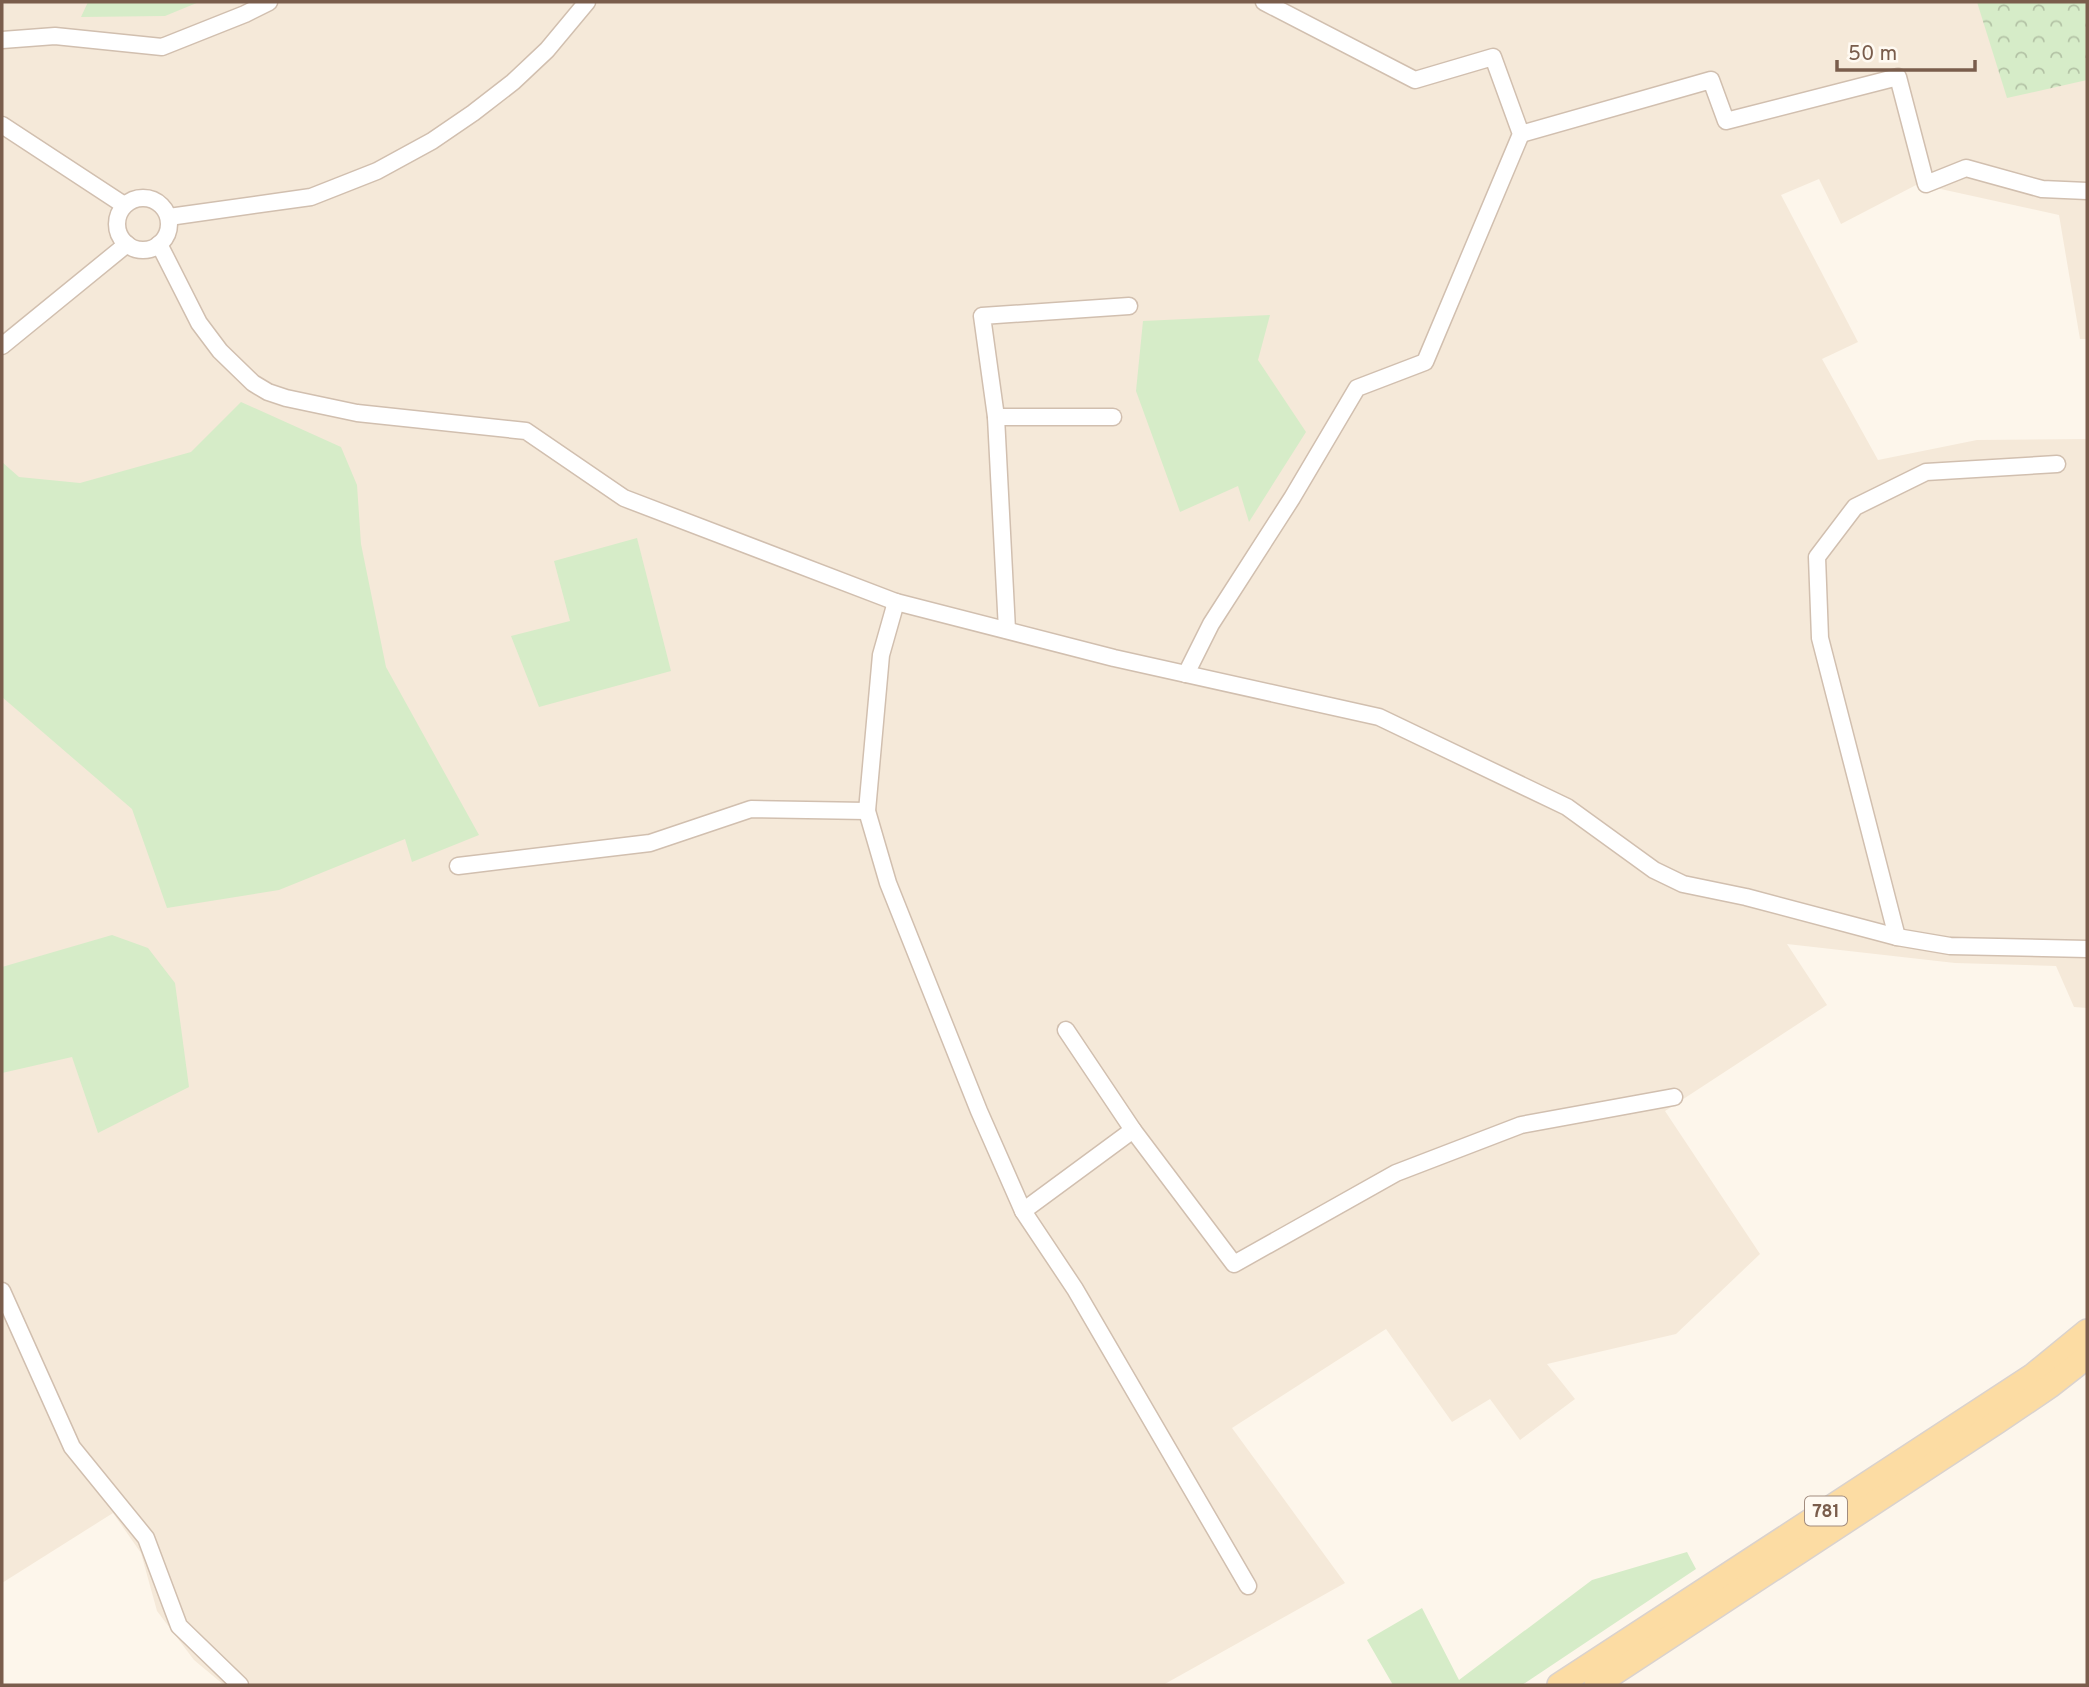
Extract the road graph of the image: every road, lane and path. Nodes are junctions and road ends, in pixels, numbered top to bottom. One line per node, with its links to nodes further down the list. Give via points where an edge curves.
1 (269, 2): 4 (street, via 162,47 55,36)
2 (587, 2): 9 (street, via 513,82 432,141 377,171 311,197)
3 (1264, 2): 6 (street, via 1415,80 1493,57)
4 (2, 40)
5 (2, 125): 8 (street)
6 (1521, 134): 7 (street, via 1711,80 1726,121 1899,77 1926,184 1966,167 2042,188); 19 (street, via 1425,362 1357,388 1211,624)
7 (2087, 191)
8 (124, 205): 9 (street, via 138,198 154,200); 10 (street, via 117,221)
9 (169, 217): 11 (street, via 168,232)
10 (127, 244): 11 (street, via 143,250); 13 (street)
11 (159, 244): 17 (street, via 199,323 238,369 268,392 357,413 526,431 624,498)
12 (1129, 306): 14 (street, via 982,316)
13 (2, 346)
14 (996, 416): 15 (street); 18 (street)
15 (1113, 417)
16 (2057, 464): 22 (street, via 1926,472 1854,507 1817,557 1821,638)
17 (895, 602): 18 (street); 20 (street, via 881,655)
18 (1007, 630): 19 (street)
19 (1186, 674): 22 (street, via 1379,717 1567,807 1654,870 1683,884)
20 (867, 811): 21 (street, via 751,809 650,842); 27 (street, via 888,883)
21 (458, 866)
22 (1897, 937): 23 (street, via 1950,946)
23 (2087, 949)
24 (1066, 1030): 26 (street)
25 (1674, 1097): 26 (street, via 1521,1125 1396,1172 1234,1264)
26 (1133, 1130): 27 (street)
27 (1023, 1211): 31 (street, via 1075,1290)
28 (2, 1291): 32 (street, via 72,1447 146,1538 179,1626)
29 (2087, 1331): 33 (main road, 781, via 2022,1382)
30 (2087, 1357): 34 (main road, 781, via 1997,1422)
31 (1248, 1586)
32 (240, 1685)
33 (1559, 1685)
34 (1596, 1685)

